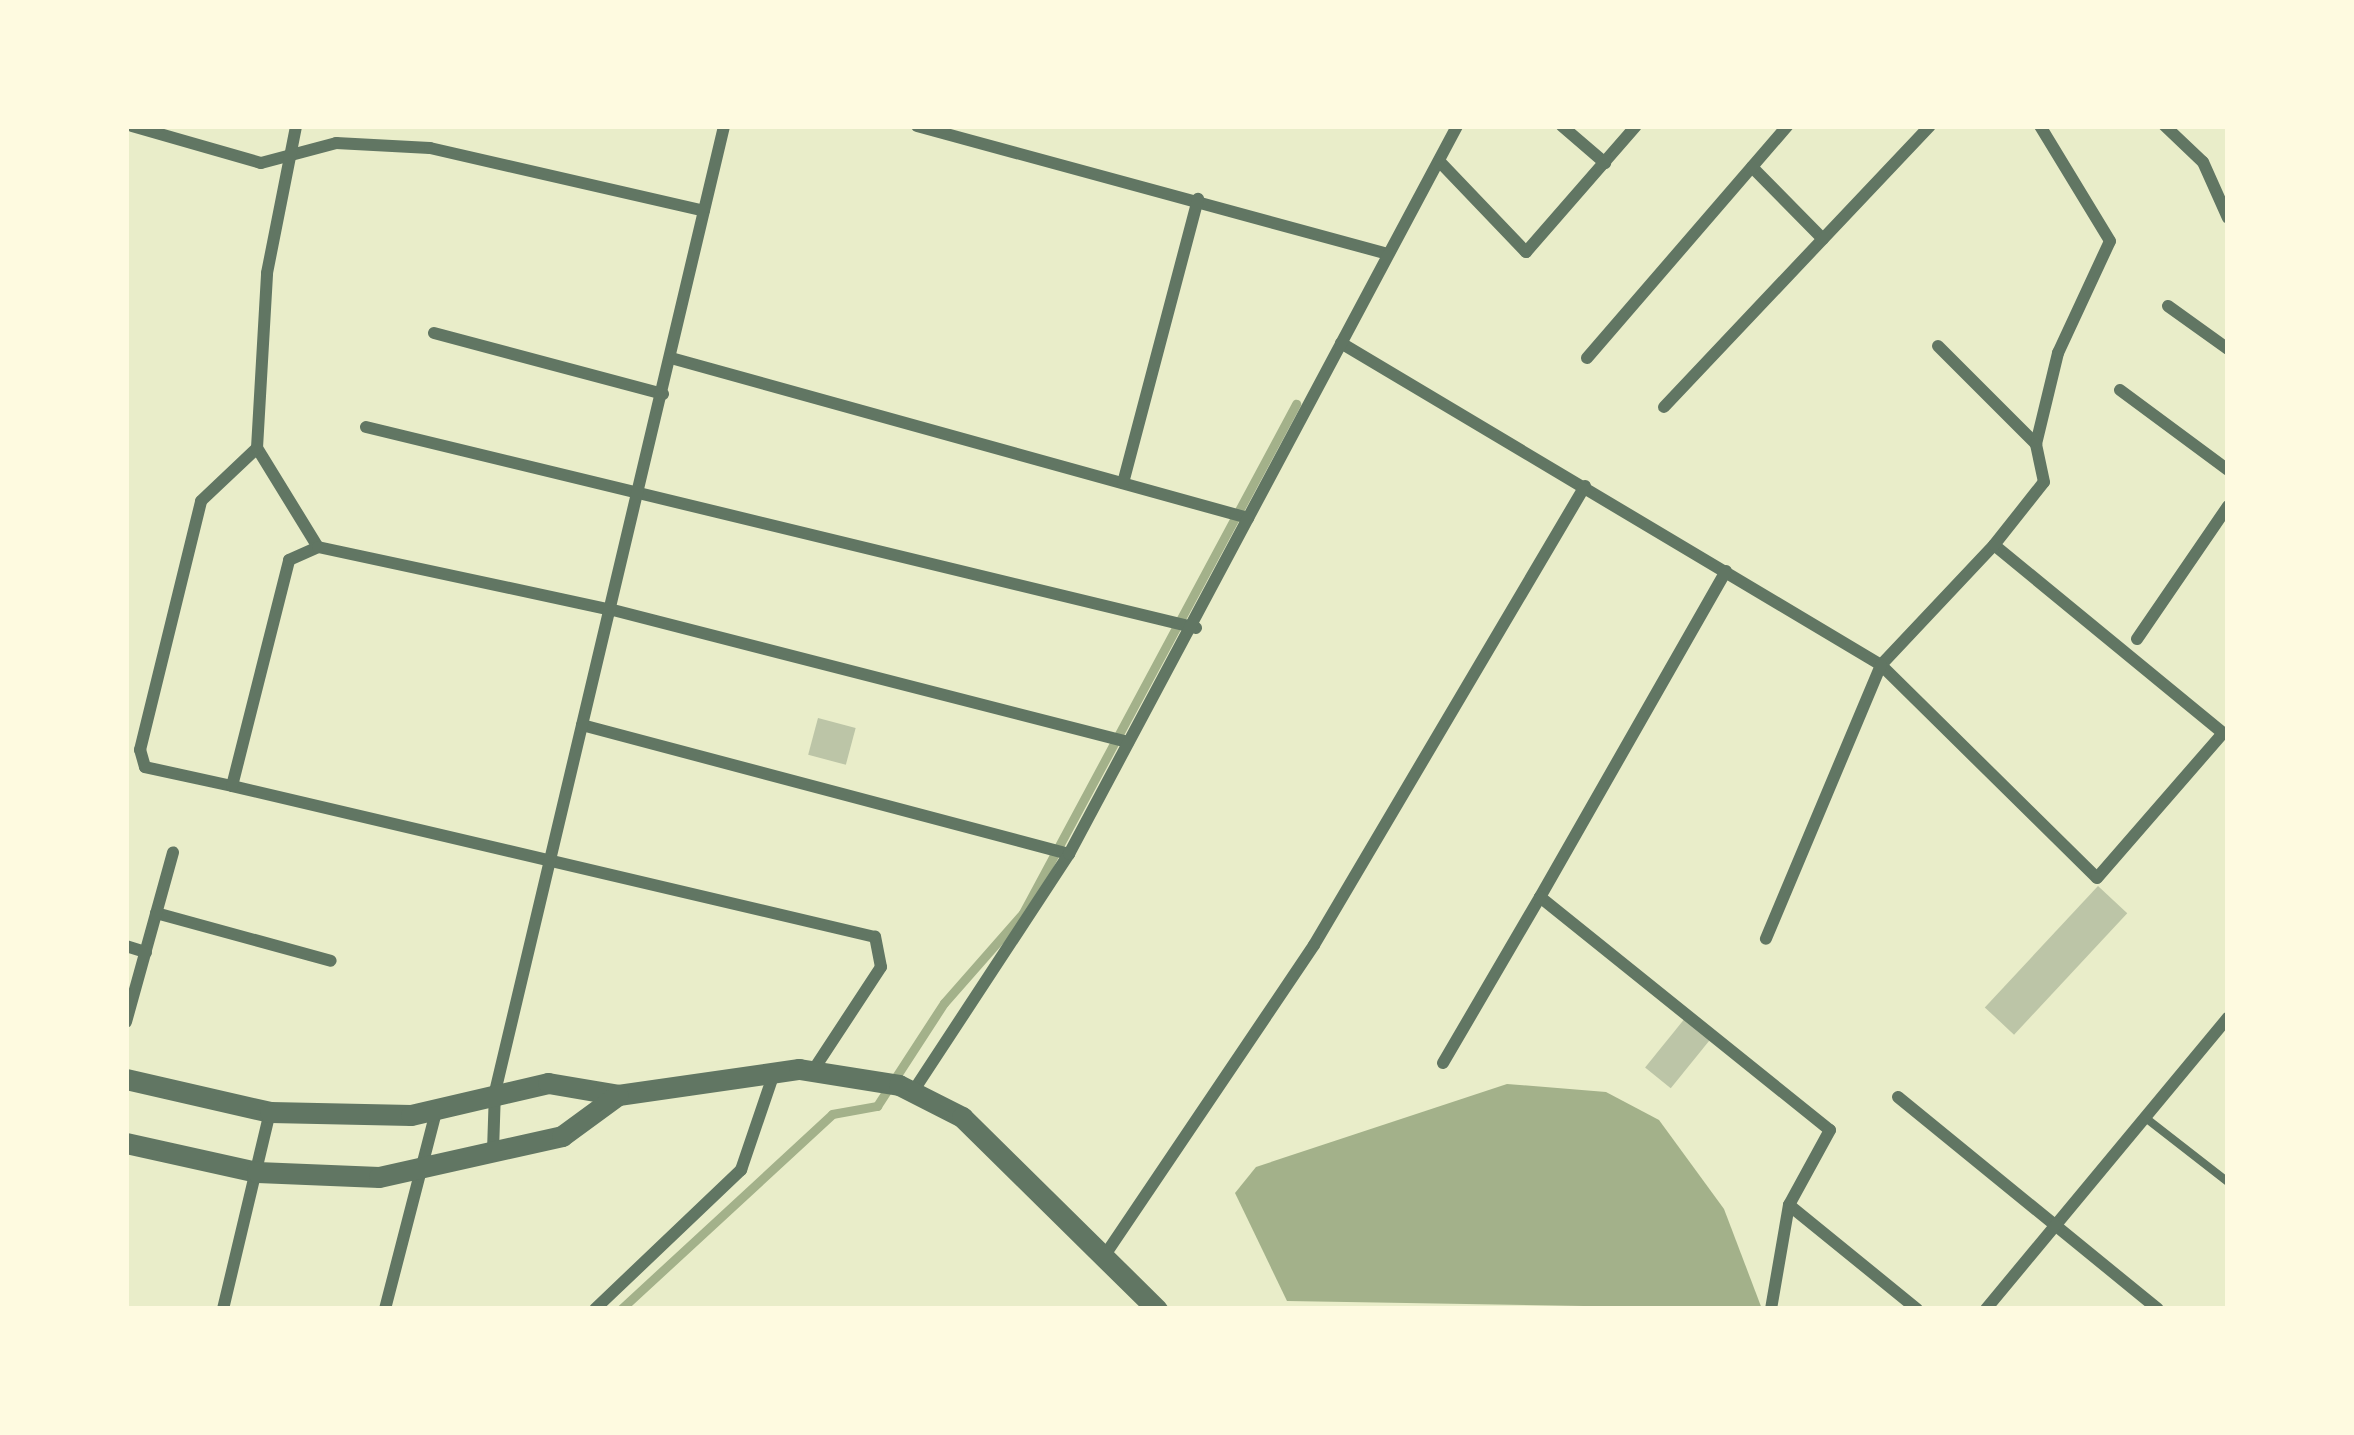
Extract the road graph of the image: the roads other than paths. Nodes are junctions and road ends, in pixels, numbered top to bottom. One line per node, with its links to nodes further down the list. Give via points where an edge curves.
1 (132, 126): 13 (street, via 261,163)
2 (296, 126): 13 (street)
3 (724, 126): 18 (street)
4 (917, 126): 17 (street)
5 (1457, 126): 14 (street)
6 (1562, 126): 15 (street)
7 (1636, 126): 15 (street)
8 (1787, 126): 16 (street)
9 (1930, 126): 20 (street)
10 (2040, 126): 33 (street, via 2110,227 2058,353)
11 (2165, 126): 19 (street, via 2204,162)
12 (377, 133): 13 (street); 18 (street)
13 (288, 157): 34 (street, via 267,273)
14 (1439, 161): 15 (street, via 1526,253); 21 (street)
15 (1605, 163)
16 (1751, 167): 20 (street); 28 (street)
17 (1198, 199): 21 (street); 36 (street)
18 (704, 211): 27 (street)
19 (2228, 218)
20 (1823, 238): 31 (street)
21 (1388, 254): 24 (street)
22 (2168, 306): 26 (street)
23 (434, 333): 30 (street)
24 (1341, 343): 37 (street); 40 (street)
25 (1938, 346): 33 (street)
26 (2228, 349)
27 (671, 358): 30 (street); 36 (street)
28 (1587, 358)
29 (2120, 390): 35 (street)
30 (663, 394): 38 (street)
31 (1664, 407)
32 (366, 427): 38 (street)
33 (2036, 444): 41 (street, via 2044,482)
34 (257, 448): 42 (street); 50 (street, via 201,501 140,751 145,767)
35 (2228, 470)
36 (1123, 483): 40 (street)
37 (1585, 486): 43 (street); 80 (street, via 1314,946)
38 (641, 487): 44 (street); 45 (street)
39 (2228, 506): 46 (street)
40 (1248, 518): 45 (street)
41 (1994, 545): 47 (street); 47 (street, via 2223,733 2107,876 1966,756)
42 (319, 547): 44 (street); 50 (street, via 297,552 283,574)
43 (1726, 571): 47 (street); 54 (street)
44 (613, 610): 48 (street); 49 (street)
45 (1196, 628): 49 (street)
46 (2137, 639)
47 (1881, 665): 56 (street)
48 (582, 725): 52 (street); 53 (street)
49 (1128, 742): 53 (street)
50 (232, 786): 52 (street)
51 (173, 852): 55 (street)
52 (551, 854): 63 (street, via 875,937 881,967); 67 (street)
53 (1069, 854): 66 (street)
54 (1540, 897): 62 (street); 78 (street, via 1830,1130)
55 (156, 913): 58 (street); 59 (street)
56 (1766, 939)
57 (126, 946): 58 (street)
58 (146, 952): 61 (street)
59 (331, 961)
60 (2228, 1017): 72 (street)
61 (126, 1022)
62 (1443, 1063)
63 (817, 1069): 64 (street); 66 (street)
64 (773, 1073): 68 (street); 83 (street, via 741,1170)
65 (126, 1078): 71 (street)
66 (906, 1088): 80 (street, via 962,1117)
67 (495, 1092): 68 (street, via 548,1083); 70 (street); 74 (street)
68 (618, 1094): 74 (street, via 562,1136)
69 (1898, 1097): 79 (street)
70 (437, 1108): 71 (street); 75 (street)
71 (270, 1112): 76 (street)
72 (2147, 1119): 77 (lane); 79 (street)
73 (126, 1143): 76 (street)
74 (493, 1151): 75 (street)
75 (423, 1167): 76 (street, via 379,1177); 82 (street)
76 (256, 1172): 81 (street)
77 (2228, 1182)
78 (1789, 1205): 85 (street); 86 (street)
79 (2058, 1228): 87 (street); 88 (street)
80 (1105, 1255): 84 (street)
81 (223, 1309)
82 (385, 1309)
83 (595, 1309)
84 (1157, 1309)
85 (1771, 1309)
86 (1917, 1309)
87 (1985, 1309)
88 (2158, 1309)

